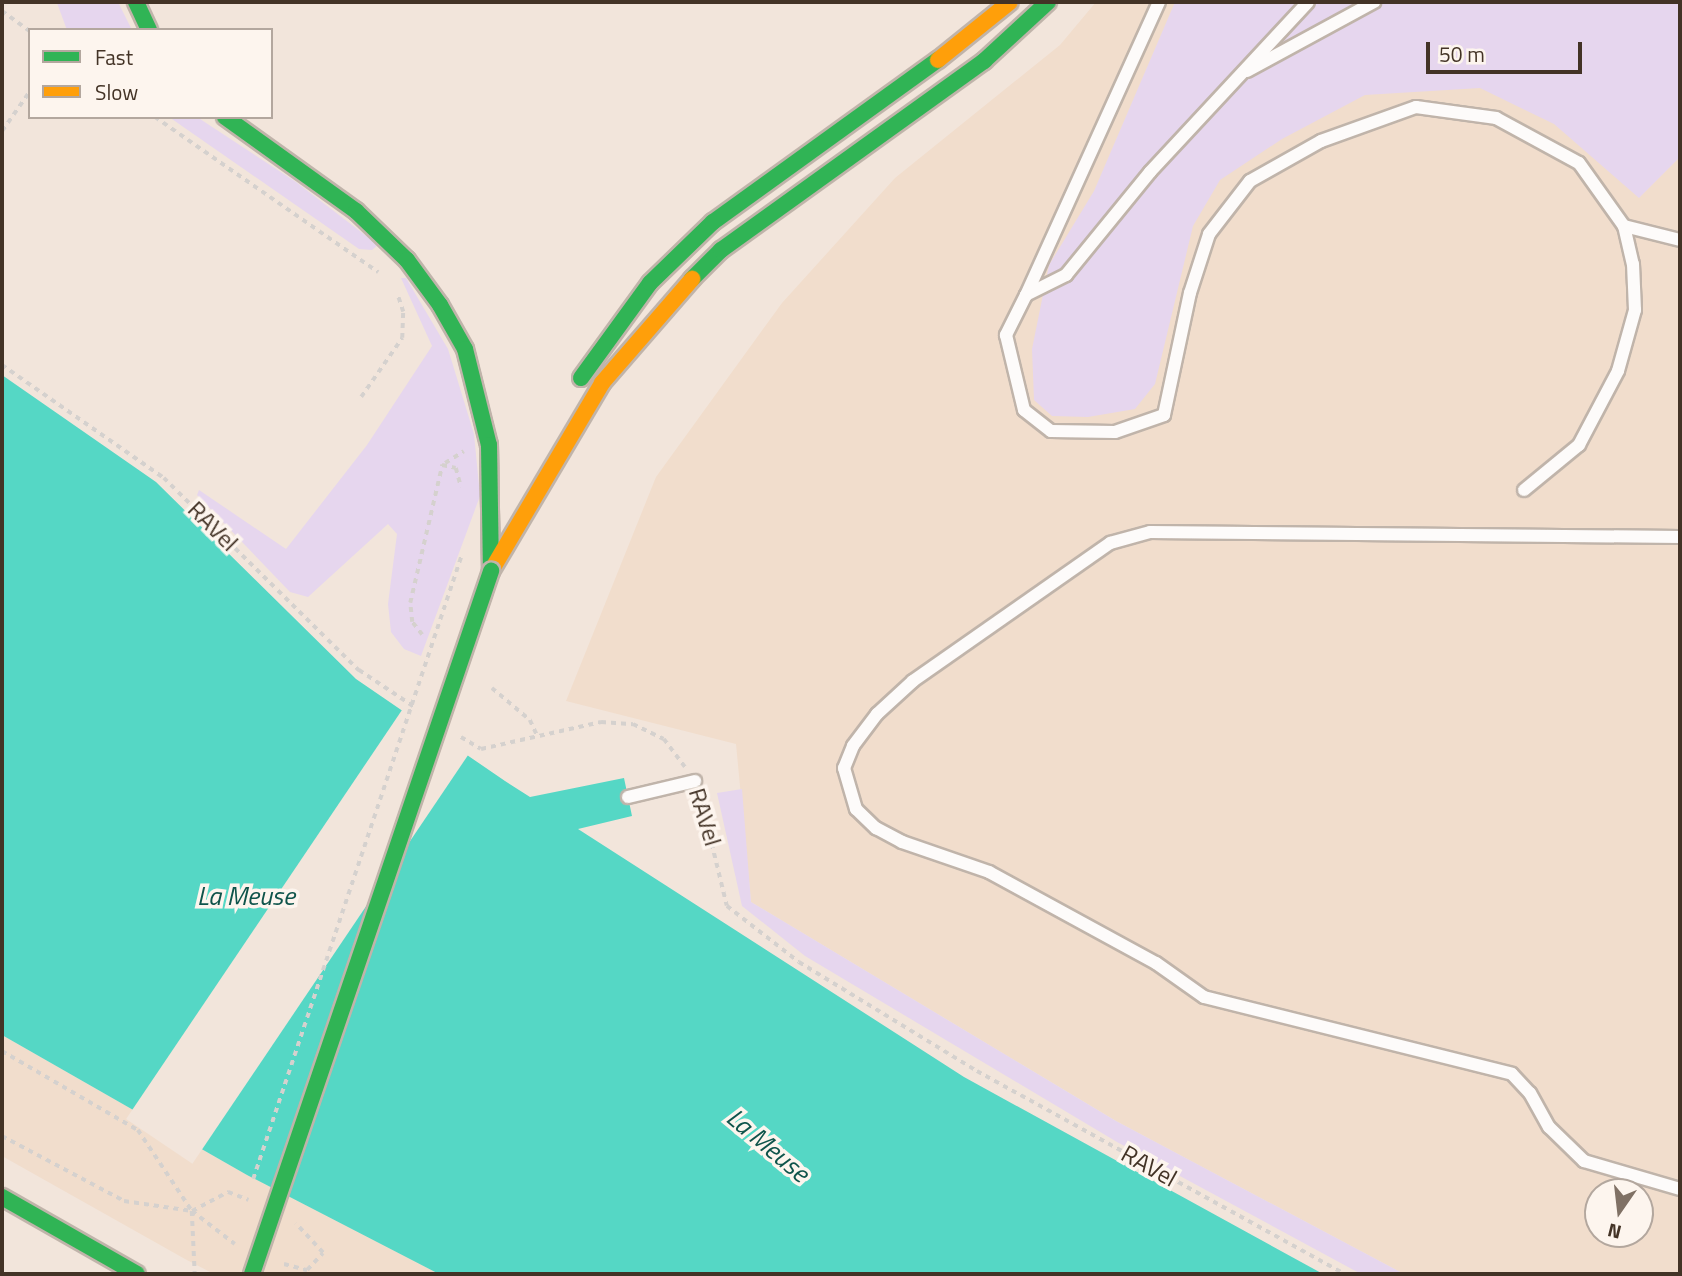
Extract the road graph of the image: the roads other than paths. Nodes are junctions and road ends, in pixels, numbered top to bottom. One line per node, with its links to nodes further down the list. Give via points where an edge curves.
1 (136, 2): 7 (main road)
2 (1010, 2): 13 (main road, via 987,25 713,222 650,283)
3 (1048, 2): 17 (main road, via 984,61 721,250 653,319 596,393)
4 (1158, 2): 12 (lane)
5 (1308, 2): 8 (lane)
6 (1374, 2): 8 (lane)
7 (148, 28)
8 (1234, 78): 12 (lane, via 1066,275)
9 (228, 119): 17 (main road, via 356,211 407,260 440,305 465,349 489,445)
10 (1624, 226): 11 (lane); 12 (lane, via 1579,163 1496,118 1416,107 1321,141 1250,181 1209,234 1190,293 1164,415 1115,432 1051,431 1024,410 1006,335); 15 (lane, via 1633,264 1635,310 1618,371 1579,445)
11 (1680, 240)
12 (1026, 295)
13 (569, 398)
14 (518, 489): 17 (main road)
15 (1524, 490)
16 (1680, 537): 20 (lane, via 1150,532 1110,543 913,681 877,714 853,746 844,768 856,809 876,828 902,842 989,872 1156,963 1204,997 1512,1074 1530,1093 1549,1127 1584,1161)
17 (491, 571): 23 (main road, bridge)
18 (695, 781): 19 (lane)
19 (628, 797)
20 (1680, 1189)
21 (2, 1197): 22 (main road)
22 (137, 1274)
23 (252, 1274)

